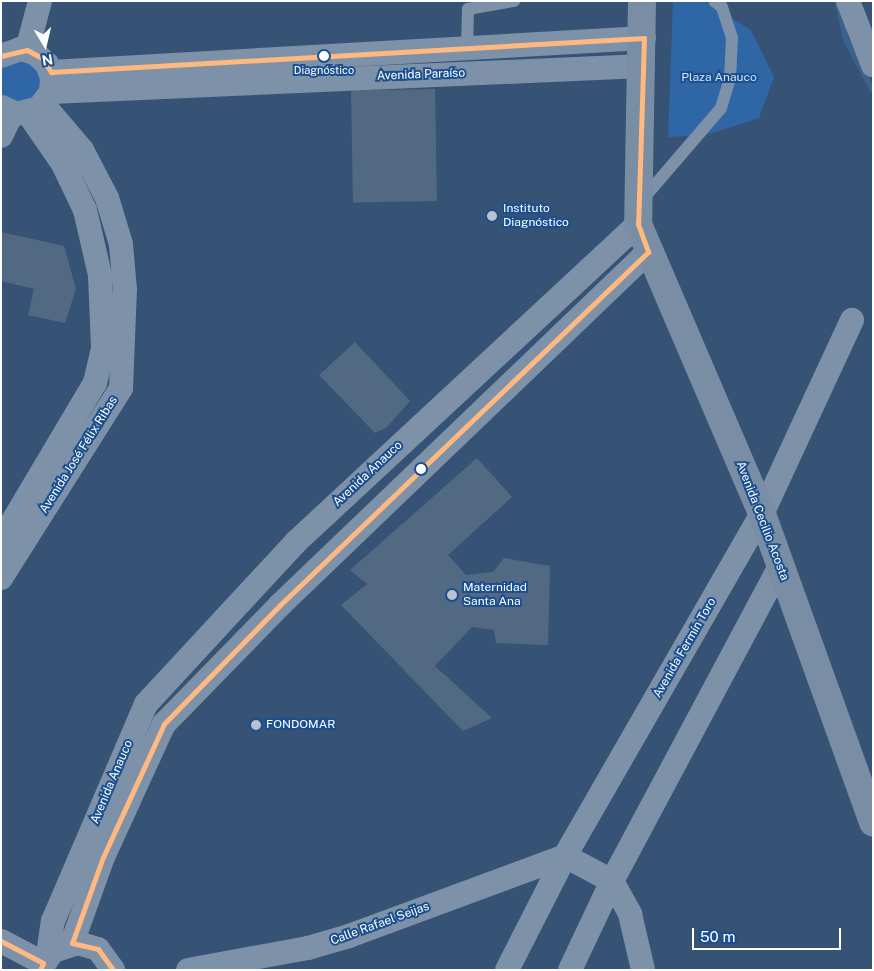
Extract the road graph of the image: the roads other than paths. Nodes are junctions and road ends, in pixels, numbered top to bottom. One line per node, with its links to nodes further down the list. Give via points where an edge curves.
1 (40, 1): 8 (street)
2 (514, 1): 7 (lane, via 468,9)
3 (642, 1): 6 (main road)
4 (714, 1): 14 (lane, via 722,7 732,38 730,79 721,108)
5 (848, 1): 10 (street)
6 (644, 38): 7 (street, Avenida Paraíso); 11 (main road)
7 (467, 49): 12 (street, Avenida Paraíso)
8 (27, 50): 9 (street); 12 (street, via 42,58)
9 (1, 56)
10 (873, 65)
11 (642, 66): 12 (street, Avenida Paraíso); 14 (main road)
12 (31, 100): 13 (street); 18 (street, Avenida José Félix Ribas, via 85,210 100,275 103,347 95,383); 22 (street, Avenida José Félix Ribas, via 82,150 107,198 121,244 124,290 121,388)
13 (1, 136)
14 (638, 214): 15 (main road, Avenida Cecilio Acosta); 19 (street, Avenida Anauco)
15 (648, 252): 17 (main road, Avenida Cecilio Acosta); 20 (street, Avenida Anauco)
16 (852, 320): 17 (street, Avenida Fermín Toro)
17 (762, 514): 21 (main road, Avenida Cecilio Acosta); 24 (street, Avenida Fermín Toro)
18 (1, 541)
19 (296, 542): 20 (street); 28 (street, Avenida Anauco, via 146,704 53,921)
20 (320, 566): 27 (street, Avenida Anauco, via 164,724 99,866)
21 (780, 567): 23 (main road, Avenida Cecilio Acosta); 25 (street)
22 (1, 578)
23 (873, 822)
24 (565, 856): 25 (street); 30 (street, Calle Rafael Seijas, via 349,936 308,948); 31 (street, Avenida Fermín Toro)
25 (612, 881): 32 (street); 33 (street, via 630,914)
26 (1, 941): 28 (street)
27 (72, 943): 28 (street); 29 (street, via 98,949)
28 (43, 963)
29 (113, 970)
30 (188, 970)
31 (507, 970)
32 (570, 970)
33 (642, 970)

